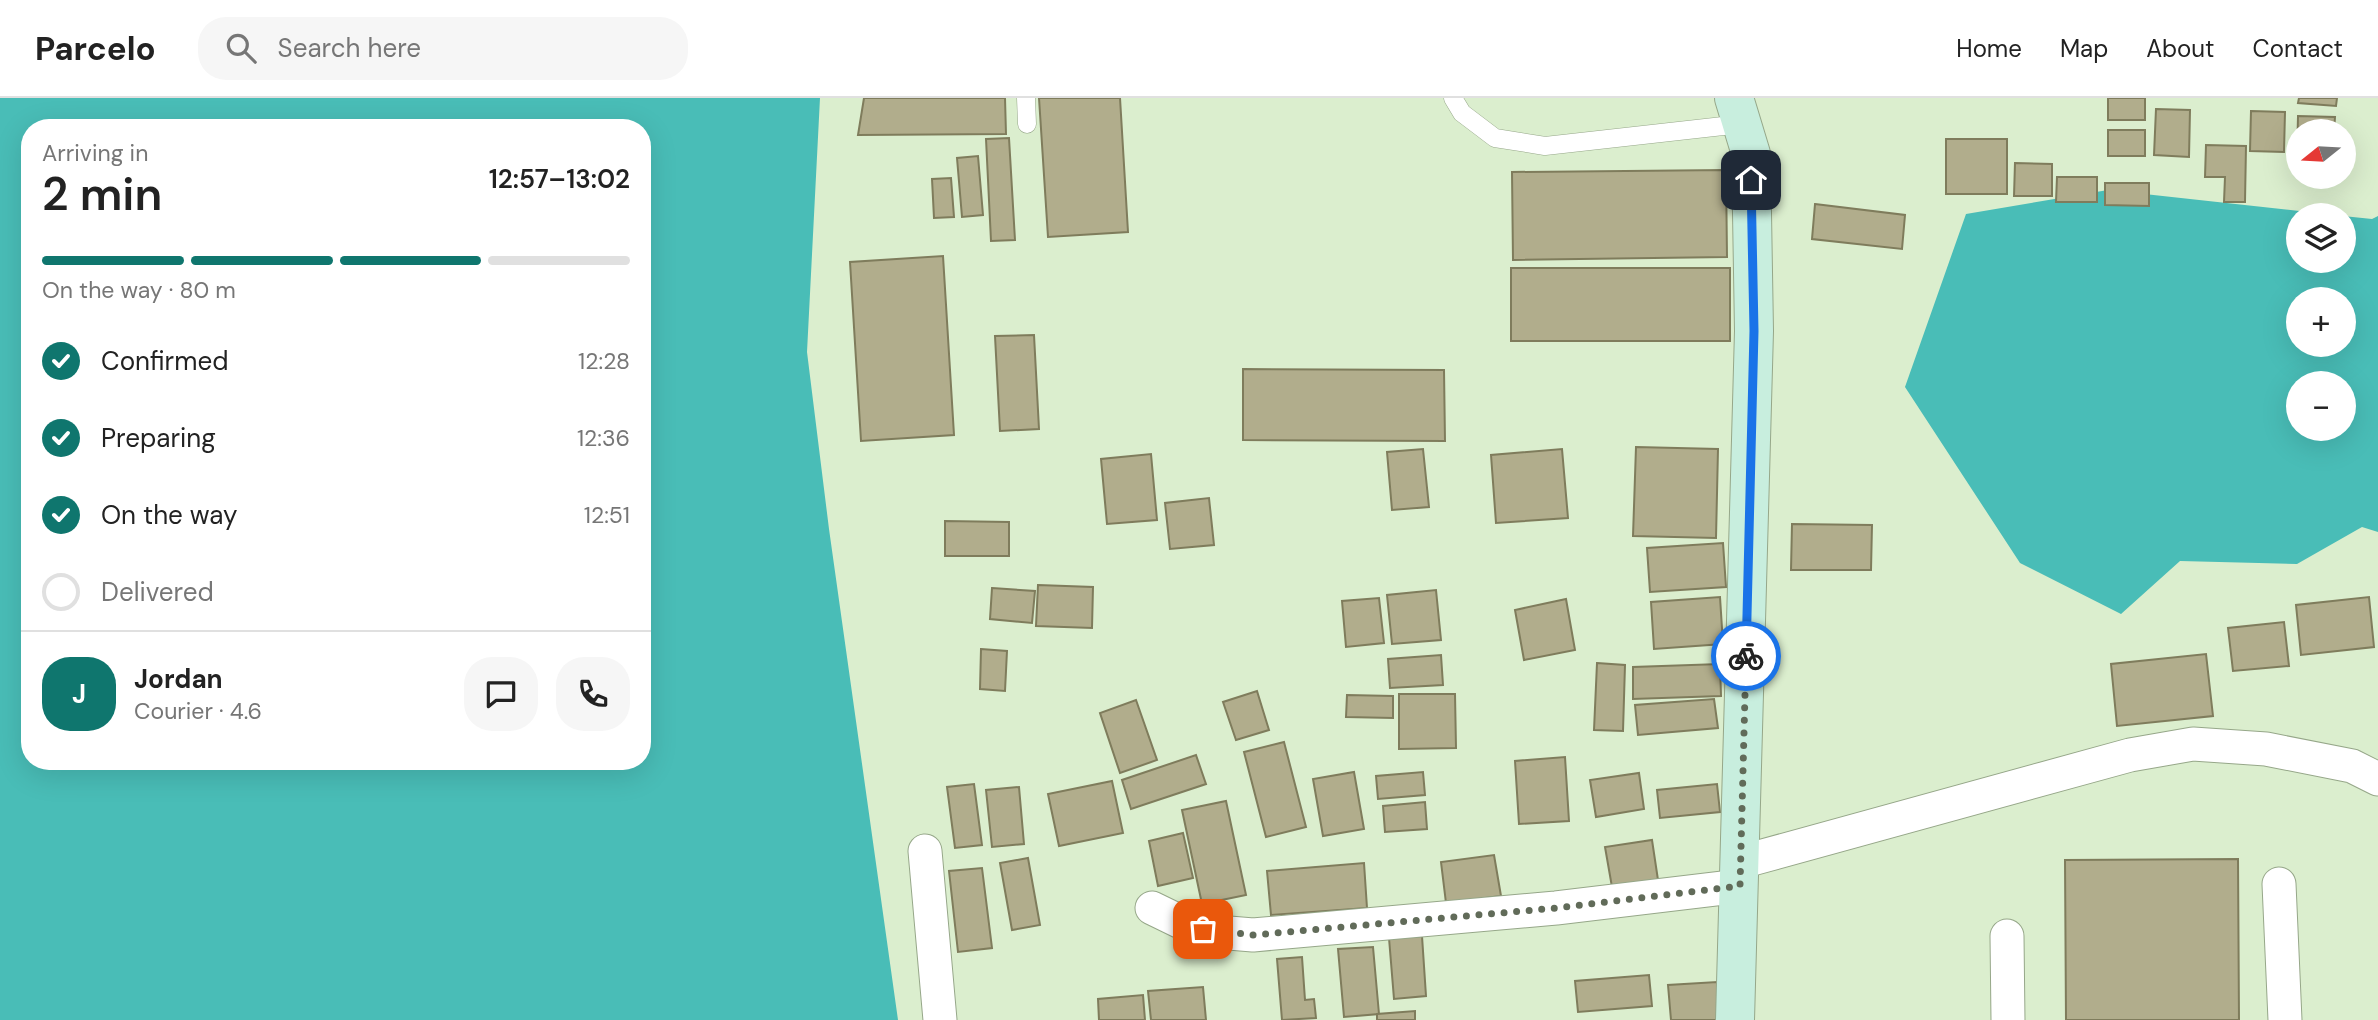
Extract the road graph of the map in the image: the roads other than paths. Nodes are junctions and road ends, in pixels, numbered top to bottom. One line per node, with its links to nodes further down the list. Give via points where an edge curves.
1 (1026, 98): 4 (lane)
2 (1453, 98): 3 (lane, via 1462,113 1495,138 1545,146)
3 (1738, 111): 7 (street, via 1751,155 1754,331)
4 (1027, 124)
5 (2378, 779): 7 (street, via 2352,766 2266,749 2193,744 2130,755)
6 (925, 851): 11 (street)
7 (1740, 874): 9 (street, via 1556,908 1253,935 1189,926); 12 (street)
8 (2280, 884): 14 (street)
9 (1152, 908)
10 (2007, 936): 13 (street)
11 (940, 1020)
12 (1735, 1020)
13 (2008, 1020)
14 (2285, 1020)

